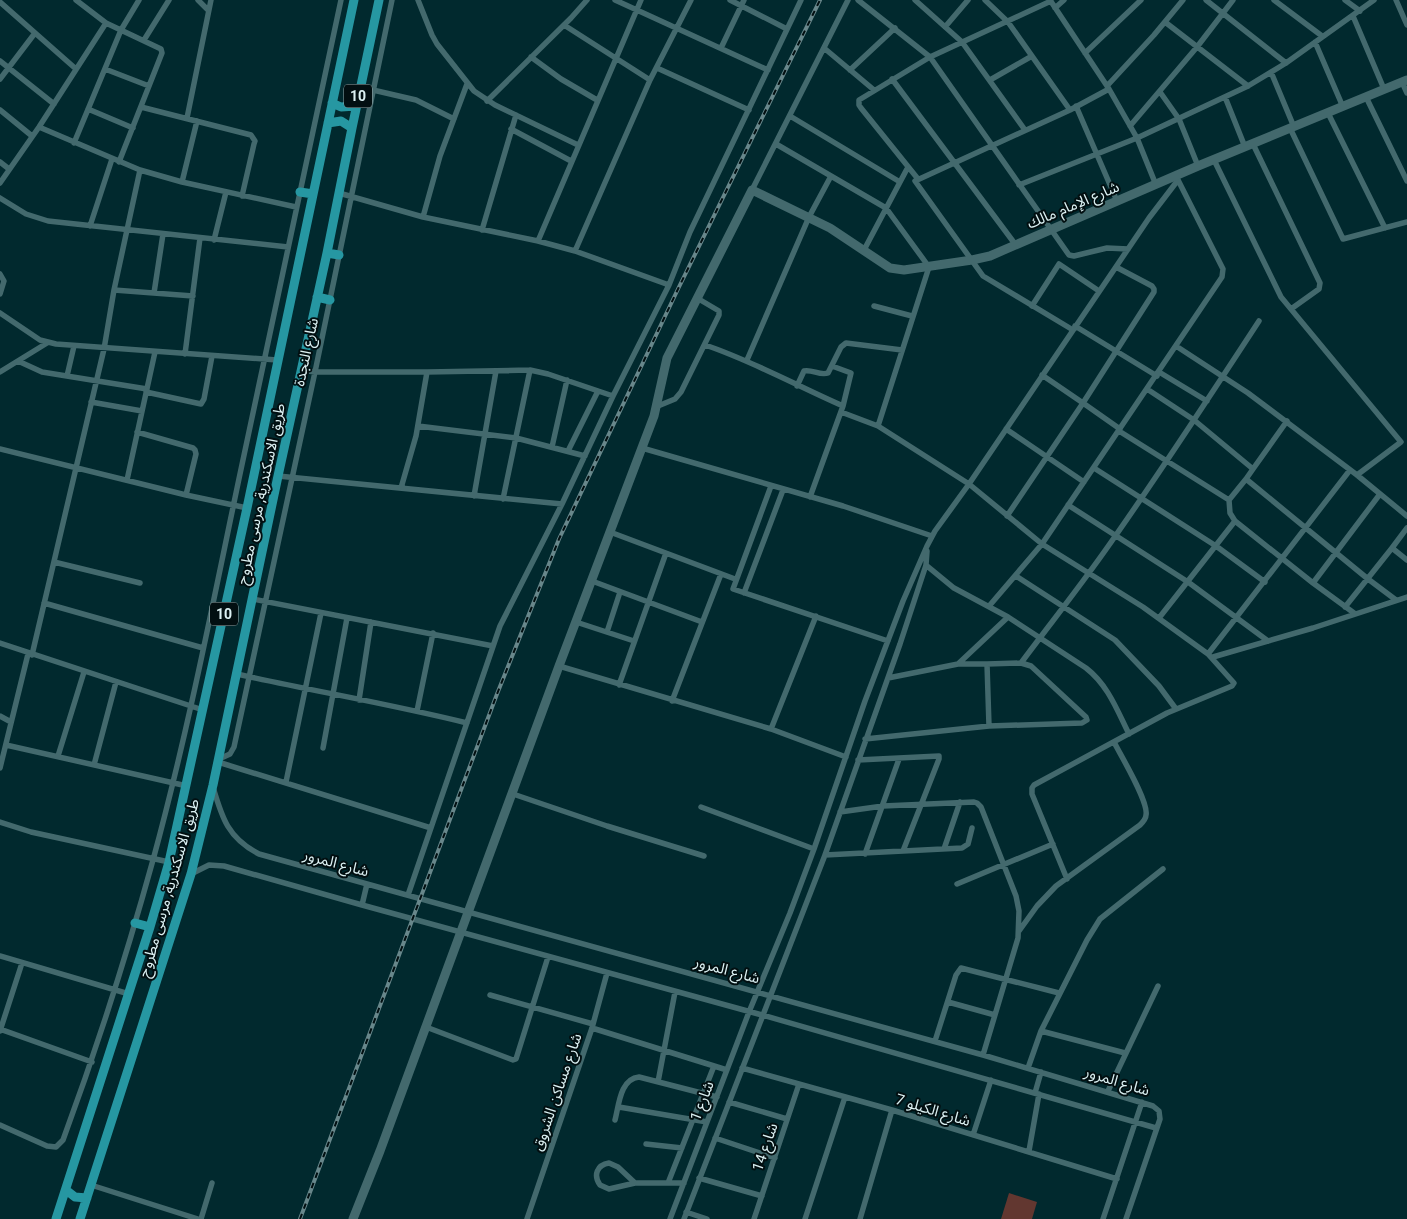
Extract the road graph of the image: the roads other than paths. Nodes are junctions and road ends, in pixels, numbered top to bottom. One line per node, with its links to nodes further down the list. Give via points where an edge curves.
1 (76, 0): 44 (street)
2 (139, 0): 51 (street)
3 (169, 0): 54 (street)
4 (198, 0): 37 (street)
5 (210, 0): 37 (street)
6 (341, 0): 147 (street)
7 (354, 0): 93 (main road, طريق الاسكندرية, مرسى مطروح / 10)
8 (379, 0): 82 (main road, طريق الاسكندرية, مرسى مطروح / 10)
9 (392, 0): 86 (street, شارع النجدة)
10 (418, 0): 79 (street, via 434,40)
11 (586, 0): 45 (street)
12 (615, 0): 38 (street)
13 (641, 0): 38 (street)
14 (691, 0): 48 (street)
15 (730, 0): 34 (street)
16 (801, 0): 50 (street)
17 (848, 0): 59 (street)
18 (858, 0): 49 (street)
19 (915, 0): 35 (street)
20 (926, 0): 35 (street)
21 (968, 0): 47 (street)
22 (985, 0): 42 (street)
23 (1064, 0): 36 (street)
24 (1141, 0): 60 (street)
25 (1183, 0): 43 (street)
26 (1206, 0): 40 (street)
27 (1233, 0): 40 (street)
28 (1274, 0): 53 (street)
29 (1345, 0): 39 (street)
30 (1374, 0): 39 (street)
31 (1396, 0): 46 (street)
32 (1051, 1): 36 (street); 42 (street)
33 (0, 2): 52 (street)
34 (742, 3): 50 (street); 58 (street)
35 (921, 6): 47 (street)
36 (1056, 8): 60 (street)
37 (208, 10): 106 (street)
38 (636, 10): 48 (street); 64 (street)
39 (1360, 11): 41 (street)
40 (1223, 14): 57 (street); 66 (street)
41 (1353, 16): 53 (street); 84 (street)
42 (1008, 22): 55 (street); 61 (street)
43 (1165, 22): 57 (street); 83 (street)
44 (106, 23): 51 (street); 69 (street)
45 (564, 25): 62 (street); 64 (street)
46 (1407, 25)
47 (945, 27): 55 (street)
48 (677, 28): 58 (street); 68 (street)
49 (895, 28): 63 (street); 72 (street)
50 (787, 29): 71 (street)
51 (121, 30): 54 (street); 70 (street)
52 (36, 33): 67 (street); 69 (street)
53 (1322, 36): 56 (street)
54 (144, 40): 80 (street, via 162,51)
55 (962, 42): 63 (street); 77 (street)
56 (1315, 42): 66 (street); 98 (street)
57 (1197, 47): 81 (street); 87 (street)
58 (721, 48): 71 (street)
59 (824, 48): 72 (street); 105 (street)
60 (1085, 54): 83 (street)
61 (1032, 56): 77 (street); 102 (street)
62 (531, 57): 91 (street); 92 (street)
63 (930, 57): 75 (street); 124 (street)
64 (615, 58): 76 (street); 91 (street)
65 (0, 62): 67 (street)
66 (1286, 63): 73 (street)
67 (9, 68): 74 (street); 94 (street)
68 (657, 68): 76 (street); 101 (street)
69 (76, 69): 94 (street)
70 (105, 69): 80 (street); 99 (street)
71 (768, 70): 101 (street)
72 (850, 70): 85 (street)
73 (1271, 72): 81 (street); 115 (street)
74 (0, 79)
75 (892, 79): 85 (street); 131 (street)
76 (650, 80): 172 (street)
77 (990, 80): 117 (street)
78 (1404, 81): 84 (street, شارع الإمام مالك); 88 (street)
79 (467, 84): 92 (street); 108 (street)
80 (149, 86): 95 (street)
81 (1248, 86): 89 (street)
82 (360, 87): 86 (street); 96 (main road, طريق الاسكندرية, مرسى مطروح / 10)
83 (1108, 88): 97 (street); 111 (street)
84 (1384, 89): 90 (street, شارع الإمام مالك)
85 (874, 90): 133 (street, via 859,100 859,105)
86 (373, 91): 108 (street, via 416,100); 151 (street, شارع النجدة)
87 (1160, 92): 107 (street); 111 (street)
88 (1407, 93)
89 (1225, 97): 107 (street); 123 (street)
90 (1366, 97): 98 (street, شارع الإمام مالك); 139 (street)
91 (597, 100): 121 (street)
92 (486, 101): 104 (street)
93 (332, 103): 96 (main road, via 341,107); 110 (main road, طريق الاسكندرية, مرسى مطروح / 10)
94 (54, 104): 112 (street)
95 (141, 106): 106 (street); 113 (street)
96 (356, 106): 114 (main road, طريق الاسكندرية, مرسى مطروح / 10)
97 (1076, 106): 102 (street); 125 (street)
98 (1343, 106): 103 (street, شارع الإمام مالك)
99 (88, 109): 113 (street); 120 (street)
100 (0, 110): 118 (street)
101 (749, 110): 179 (street, via 690,232)
102 (1070, 110): 117 (street)
103 (1328, 113): 115 (street, شارع الإمام مالك); 160 (street)
104 (516, 115): 116 (street); 121 (street)
105 (790, 116): 122 (street); 141 (street)
106 (187, 118): 109 (street)
107 (1179, 118): 119 (street); 132 (street)
108 (454, 119): 156 (street, via 440,156)
109 (197, 121): 140 (street); 150 (street, via 254,137)
110 (328, 123): 114 (main road, via 341,121); 149 (main road, طريق الاسكندرية, مرسى مطروح / 10)
111 (1130, 126): 119 (street)
112 (39, 127): 118 (street); 120 (street)
113 (133, 128): 130 (street)
114 (352, 128): 148 (main road, طريق الاسكندرية, مرسى مطروح / 10)
115 (1292, 128): 123 (street, شارع الإمام مالك); 160 (street, via 1344,239)
116 (511, 129): 128 (street); 162 (street)
117 (1025, 130): 124 (street)
118 (32, 136): 134 (street)
119 (1137, 138): 125 (street); 144 (street)
120 (74, 143): 126 (street)
121 (578, 144): 128 (street)
122 (776, 144): 136 (street); 145 (street)
123 (1249, 145): 127 (street, شارع الإمام مالك); 190 (street, via 1320,283 1319,289)
124 (992, 146): 131 (street); 143 (street)
125 (1097, 154): 143 (street); 153 (street)
126 (112, 159): 130 (street); 159 (street)
127 (1214, 160): 132 (street, شارع الإمام مالك); 190 (street, via 1278,292)
128 (571, 161): 167 (street)
129 (0, 162): 134 (street)
130 (119, 162): 135 (street)
131 (955, 162): 138 (street); 168 (street)
132 (1198, 166): 137 (street, شارع الإمام مالك)
133 (908, 167): 138 (street); 141 (street)
134 (9, 169): 142 (street)
135 (140, 170): 140 (street); 161 (street)
136 (831, 176): 155 (street); 157 (street)
137 (1177, 178): 144 (street, شارع الإمام مالك); 170 (street, شارع 1); 198 (street, via 1223,273)
138 (918, 179): 175 (street, via 915,183)
139 (1407, 181)
140 (182, 182): 146 (street)
141 (900, 182): 155 (street)
142 (0, 183)
143 (1019, 185): 163 (street)
144 (1156, 185): 153 (street, شارع الإمام مالك)
145 (752, 190): 157 (street, شارع الإمام مالك); 186 (street)
146 (226, 192): 150 (street); 166 (street)
147 (300, 192): 149 (main road); 154 (street)
148 (339, 193): 151 (street); 173 (main road, طريق الاسكندرية, مرسى مطروح / 10)
149 (313, 194): 206 (main road, طريق الاسكندرية, مرسى مطروح / 10)
150 (242, 196): 154 (street)
151 (351, 196): 156 (street); 174 (street, شارع النجدة)
152 (0, 198): 159 (street, via 38,219)
153 (1117, 202): 163 (street, شارع الإمام مالك)
154 (296, 207): 169 (street)
155 (886, 208): 171 (street); 176 (street)
156 (424, 217): 162 (street)
157 (809, 217): 171 (street, شارع الإمام مالك); 207 (street)
158 (1407, 222): 160 (street)
159 (90, 226): 161 (street)
160 (1385, 228)
161 (126, 230): 164 (street); 180 (street)
162 (482, 230): 167 (street)
163 (1050, 230): 168 (street, شارع الإمام مالك); 170 (street, via 1071,256 1107,248)
164 (162, 234): 165 (street); 182 (street)
165 (200, 238): 166 (street); 184 (street)
166 (214, 240): 169 (street)
167 (538, 241): 172 (street)
168 (1015, 244): 175 (street, شارع الإمام مالك, via 990,256)
169 (288, 247): 205 (street)
170 (1128, 249): 177 (street, شارع 1)
171 (864, 250): 176 (street, شارع الإمام مالك, via 897,270)
172 (575, 251): 179 (street)
173 (327, 253): 174 (main road); 185 (main road, طريق الاسكندرية, مرسى مطروح / 10)
174 (339, 255): 187 (street, شارع النجدة)
175 (972, 260): 176 (street, شارع الإمام مالك); 189 (street, via 986,279)
176 (929, 267): 192 (street)
177 (1116, 267): 181 (street, شارع 1); 201 (street, via 1154,289 1154,292)
178 (0, 274): 183 (street, via 4,281)
179 (669, 285): 226 (street)
180 (114, 290): 182 (street); 199 (street)
181 (1099, 291): 189 (street, via 1060,264); 194 (street, شارع 1)
182 (154, 293): 184 (street)
183 (0, 294)
184 (193, 296): 203 (street)
185 (317, 297): 187 (main road); 210 (main road, طريق الاسكندرية, مرسى مطروح / 10)
186 (696, 298): 196 (street, via 719,311); 230 (street, via 667,358)
187 (330, 300): 214 (street, شارع النجدة)
188 (874, 306): 192 (street)
189 (1032, 306): 194 (street)
190 (1290, 309): 243 (street)
191 (0, 313): 195 (street)
192 (912, 316): 200 (street)
193 (1259, 320): 219 (street)
194 (1074, 328): 201 (street); 217 (street, شارع 1)
195 (47, 343): 197 (street); 208 (street)
196 (705, 345): 207 (street); 230 (street, via 678,396)
197 (74, 346): 199 (street); 218 (street)
198 (1176, 346): 216 (street); 219 (street)
199 (104, 349): 202 (street); 221 (street)
200 (902, 350): 209 (street, via 846,344 841,347); 236 (street)
201 (1116, 351): 216 (street); 229 (street)
202 (154, 352): 203 (street); 224 (street)
203 (186, 354): 204 (street)
204 (212, 356): 205 (street); 224 (street, via 204,400 200,404)
205 (264, 360): 206 (street); 273 (street)
206 (277, 360): 275 (main road, طريق الاسكندرية, مرسى مطروح / 10)
207 (747, 360): 222 (street)
208 (18, 361): 213 (street); 218 (street, via 36,370)
209 (832, 366): 222 (street, via 826,374 804,371); 231 (street, via 851,373)
210 (301, 370): 214 (street); 256 (main road, طريق الاسكندرية, مرسى مطروح / 10)
211 (530, 370): 212 (street); 220 (street); 241 (street)
212 (496, 371): 215 (street); 240 (street)
213 (0, 372)
214 (315, 372): 215 (street); 257 (street, شارع النجدة)
215 (427, 372): 235 (street)
216 (1158, 374): 223 (street); 227 (street)
217 (1042, 375): 229 (street); 237 (street, شارع 1)
218 (67, 376): 221 (street)
219 (1224, 377): 227 (street); 234 (street)
220 (567, 380): 225 (street); 244 (street)
221 (96, 381): 224 (street); 228 (street)
222 (797, 386): 231 (street)
223 (1148, 389): 233 (street); 238 (street)
224 (146, 390): 232 (street)
225 (598, 391): 226 (street); 247 (street)
226 (613, 396): 248 (street)
227 (1207, 401): 233 (street)
228 (91, 402): 232 (street); 251 (street)
229 (1083, 403): 238 (street); 249 (street)
230 (658, 406): 245 (street)
231 (842, 409): 236 (street); 268 (street)
232 (142, 411): 239 (street)
233 (1194, 420): 250 (street); 253 (street)
234 (1287, 421): 253 (street); 254 (street)
235 (418, 426): 240 (street); 263 (street)
236 (878, 426): 261 (street)
237 (1006, 429): 249 (street); 261 (street, شارع 1)
238 (1120, 430): 250 (street); 252 (street)
239 (137, 432): 259 (street); 266 (street, via 196,450)
240 (485, 434): 241 (street); 267 (street)
241 (516, 438): 244 (street); 269 (street)
242 (1407, 438): 243 (street)
243 (1402, 442): 255 (street)
244 (552, 447): 247 (street)
245 (642, 448): 262 (street); 281 (street)
246 (0, 450): 251 (street)
247 (568, 451): 248 (street)
248 (585, 456): 272 (street)
249 (1047, 456): 260 (street); 276 (street)
250 (1167, 461): 270 (street); 271 (street)
251 (76, 468): 259 (street); 292 (street)
252 (1094, 468): 260 (street); 270 (street)
253 (1252, 470): 258 (street)
254 (1350, 470): 255 (street); 279 (street)
255 (1357, 475): 265 (street)
256 (278, 476): 257 (street); 307 (main road, طريق الاسكندرية, مرسى مطروح / 10)
257 (292, 477): 263 (street); 309 (street, شارع النجدة)
258 (1246, 479): 271 (street); 279 (street)
259 (127, 480): 266 (street)
260 (1084, 482): 274 (street)
261 (969, 484): 276 (street); 282 (street, شارع 1)
262 (771, 486): 264 (street); 297 (street)
263 (401, 488): 267 (street)
264 (783, 490): 268 (street); 305 (street)
265 (1380, 494): 277 (street); 289 (street)
266 (186, 495): 273 (street)
267 (474, 496): 269 (street)
268 (810, 497): 282 (street)
269 (503, 498): 272 (street)
270 (1142, 498): 283 (street); 286 (street)
271 (1229, 500): 278 (street, via 1230,513)
272 (562, 504): 332 (street)
273 (233, 505): 275 (street); 333 (street)
274 (1068, 505): 283 (street); 284 (street)
275 (247, 508): 352 (main road, طريق الاسكندرية, مرسى مطروح / 10)
276 (1007, 516): 284 (street)
277 (1407, 516)
278 (1235, 521): 286 (street); 290 (street)
279 (1306, 528): 289 (street); 290 (street)
280 (1407, 528): 287 (street)
281 (610, 532): 288 (street); 299 (street)
282 (932, 536): 285 (street, شارع 1)
283 (1116, 536): 294 (street); 300 (street)
284 (1042, 544): 294 (street); 296 (street)
285 (927, 546): 293 (street, شارع 1); 329 (street, شارع 1)
286 (1216, 546): 300 (street); 301 (street)
287 (1392, 548): 291 (street); 298 (street)
288 (666, 553): 295 (street); 310 (street)
289 (1336, 553): 298 (street); 303 (street)
290 (1282, 559): 301 (street); 303 (street)
291 (1407, 560)
292 (54, 562): 302 (street); 311 (street)
293 (926, 565): 312 (street, via 954,588); 343 (street, شارع 1)
294 (1089, 573): 313 (street); 320 (street)
295 (721, 574): 297 (street); 324 (street)
296 (1016, 576): 312 (street); 313 (street)
297 (735, 579): 305 (street, via 733,589)
298 (1368, 579): 308 (street); 314 (street)
299 (592, 582): 304 (street); 323 (street)
300 (1188, 582): 320 (street); 321 (street)
301 (1265, 582): 321 (street)
302 (140, 583)
303 (1313, 583): 314 (street)
304 (620, 592): 310 (street); 325 (street)
305 (744, 593): 317 (street)
306 (1407, 597): 308 (street)
307 (253, 599): 309 (street); 341 (main road, طريق الاسكندرية, مرسى مطروح / 10)
308 (1396, 600): 316 (street)
309 (265, 601): 315 (street); 342 (street, شارع النجدة)
310 (648, 602): 324 (street); 328 (street)
311 (44, 603): 333 (street); 334 (street)
312 (990, 605): 318 (street)
313 (1064, 607): 327 (street); 351 (street, via 1115,640)
314 (1345, 607): 316 (street)
315 (321, 613): 319 (street); 346 (street)
316 (1354, 613): 330 (street)
317 (816, 616): 329 (street); 358 (street)
318 (1008, 617): 327 (street); 337 (street)
319 (347, 618): 322 (street); 347 (street)
320 (1159, 618): 335 (street)
321 (1236, 619): 330 (street); 335 (street)
322 (371, 622): 326 (street); 348 (street)
323 (576, 622): 325 (street); 339 (street)
324 (702, 622): 349 (street)
325 (607, 632): 328 (street)
326 (433, 634): 332 (street); 353 (street)
327 (1040, 637): 336 (street); 359 (street, via 1097,677)
328 (634, 641): 345 (street)
329 (888, 641): 365 (street, شارع 1)
330 (1268, 641): 335 (street)
331 (0, 643): 334 (street)
332 (493, 646): 356 (street)
333 (204, 648): 350 (street)
334 (30, 654): 340 (street); 355 (street)
335 (1210, 656): 351 (street, via 1233,684)
336 (1021, 663): 338 (street); 357 (street, via 1034,669 1087,720 1082,723)
337 (958, 664): 338 (street); 343 (street)
338 (987, 664): 357 (street)
339 (559, 666): 345 (street); 375 (street)
340 (84, 672): 344 (street); 364 (street)
341 (237, 674): 342 (street); 367 (main road, طريق الاسكندرية, مرسى مطروح / 10)
342 (250, 677): 346 (street); 367 (street, شارع النجدة, via 234,747 230,754)
343 (888, 678): 360 (street, شارع 1)
344 (116, 682): 350 (street); 369 (street)
345 (619, 685): 349 (street)
346 (305, 689): 347 (street); 372 (street)
347 (333, 695): 348 (street); 363 (street)
348 (359, 700): 353 (street)
349 (672, 701): 358 (street)
350 (190, 706): 352 (street); 371 (street)
351 (1176, 709): 359 (street)
352 (203, 710): 373 (main road, طريق الاسكندرية, مرسى مطروح / 10)
353 (417, 711): 356 (street)
354 (0, 716): 355 (street)
355 (12, 722): 362 (street)
356 (467, 723): 382 (street)
357 (989, 726): 360 (street)
358 (772, 730): 365 (street)
359 (1129, 734): 361 (street)
360 (865, 739): 368 (street, شارع 1)
361 (1114, 742): 384 (street, via 1032,788); 396 (street, via 1144,801 1147,814 1140,825)
362 (3, 747): 364 (street); 370 (street)
363 (323, 748)
364 (58, 756): 369 (street)
365 (846, 757): 386 (street, شارع 1)
366 (899, 759): 368 (street); 377 (street, via 939,756); 378 (street)
367 (219, 760): 372 (street); 374 (main road, طريق الاسكندرية, مرسى مطروح / 10)
368 (858, 760): 380 (street, شارع 1)
369 (94, 764): 371 (street)
370 (0, 768)
371 (173, 782): 373 (street); 391 (street)
372 (286, 782): 382 (street)
373 (187, 786): 392 (main road, طريق الاسكندرية, مرسى مطروح / 10)
374 (213, 786): 395 (main road, طريق الاسكندرية, مرسى مطروح / 10); 397 (street, شارع المرور, via 224,822 248,849)
375 (513, 794): 390 (street); 401 (street)
376 (960, 802): 377 (street); 385 (street); 393 (street, via 979,805)
377 (921, 804): 378 (street); 387 (street)
378 (883, 806): 380 (street); 388 (street)
379 (701, 807): 386 (street)
380 (840, 812): 389 (street, شارع 1)
381 (0, 822): 391 (street, via 31,832)
382 (431, 828): 399 (street)
383 (972, 828): 385 (street, via 966,846)
384 (1053, 844): 393 (street); 396 (street)
385 (944, 849): 387 (street)
386 (814, 850): 414 (street, شارع 1)
387 (904, 851): 388 (street)
388 (865, 854): 389 (street)
389 (825, 855): 418 (street, شارع 1)
390 (704, 856)
391 (154, 858): 392 (street); 402 (street)
392 (169, 862): 403 (main road, طريق الاسكندرية, مرسى مطروح / 10)
393 (1004, 865): 398 (street); 405 (street, via 1019,904)
394 (1163, 869): 415 (street, via 1100,919)
395 (191, 874): 400 (street, via 209,865 224,866); 469 (main road, طريق الاسكندرية, مرسى مطروح / 10)
396 (1067, 879): 405 (street, via 1043,899)
397 (367, 884): 399 (street, شارع المرور); 400 (street)
398 (957, 884)
399 (408, 895): 401 (street, شارع المرور)
400 (362, 905): 404 (street)
401 (469, 912): 404 (street); 414 (street, شارع المرور)
402 (135, 923): 403 (main road); 412 (street)
403 (150, 927): 416 (main road, طريق الاسكندرية, مرسى مطروح / 10)
404 (461, 932): 407 (street); 425 (street)
405 (1019, 932): 410 (street)
406 (0, 956): 408 (street)
407 (548, 957): 409 (street); 420 (street)
408 (22, 962): 412 (street); 426 (street)
409 (607, 973): 413 (street); 424 (street, شارع مساكن الشروق)
410 (1006, 979): 415 (street); 419 (street, via 961,968); 423 (street)
411 (1158, 986): 430 (street)
412 (114, 990): 416 (street); 432 (street)
413 (675, 992): 421 (street); 429 (street)
414 (758, 992): 418 (street, شارع المرور); 421 (street, شارع 1)
415 (1059, 993): 427 (street)
416 (129, 994): 470 (main road, طريق الاسكندرية, مرسى مطروح / 10)
417 (490, 995): 420 (street)
418 (771, 995): 422 (street, شارع 1); 428 (street, شارع المرور)
419 (948, 1002): 423 (street); 428 (street)
420 (533, 1007): 424 (street); 425 (street, via 517,1058 513,1060)
421 (749, 1012): 422 (street); 436 (street, شارع 1)
422 (762, 1015): 434 (street, شارع 1); 438 (street)
423 (995, 1015): 431 (street)
424 (592, 1026): 429 (street); 478 (street, شارع مساكن الشروق)
425 (426, 1027): 477 (street)
426 (0, 1030): 432 (street)
427 (1041, 1031): 430 (street); 435 (street)
428 (935, 1042): 431 (street, شارع المرور)
429 (664, 1050): 433 (street); 439 (street)
430 (1126, 1053): 441 (street)
431 (983, 1055): 435 (street, شارع المرور)
432 (92, 1062): 455 (street, via 62,1140 56,1147)
433 (714, 1066): 436 (street); 443 (street)
434 (742, 1068): 440 (street, شارع الكيلو 7); 446 (street, شارع 1)
435 (1028, 1068): 437 (street, شارع المرور)
436 (727, 1070): 445 (street, شارع 1)
437 (1041, 1072): 441 (street, شارع المرور); 442 (street)
438 (991, 1080): 442 (street); 457 (street)
439 (658, 1082): 443 (street); 448 (street, via 639,1077 630,1080 624,1086)
440 (799, 1084): 444 (street, شارع الكيلو 7); 452 (street, شارع 14)
441 (1108, 1091): 447 (street, شارع المرور)
442 (1037, 1093): 454 (street); 461 (street)
443 (703, 1094): 445 (street); 451 (street)
444 (845, 1097): 449 (street, شارع الكيلو 7); 483 (street)
445 (716, 1098): 453 (street, شارع 1)
446 (728, 1102): 452 (street); 458 (street, شارع 1)
447 (1142, 1102): 454 (street); 456 (street, شارع المرور, via 1159,1111)
448 (619, 1106): 450 (street); 451 (street)
449 (892, 1110): 457 (street, شارع الكيلو 7); 484 (street)
450 (615, 1120)
451 (693, 1120): 453 (street); 460 (street)
452 (787, 1120): 462 (street, شارع 14)
453 (707, 1122): 465 (street, شارع 1)
454 (1136, 1122): 456 (street); 464 (street)
455 (0, 1125)
456 (1156, 1128): 486 (street, شارع المرور)
457 (973, 1134): 461 (street, شارع الكيلو 7)
458 (715, 1138): 462 (street); 463 (street, شارع 1)
459 (646, 1144): 460 (street)
460 (682, 1148): 468 (street)
461 (1029, 1151): 464 (street, شارع الكيلو 7)
462 (774, 1158): 471 (street, شارع 14)
463 (699, 1178): 471 (street); 473 (street, شارع 1)
464 (1117, 1179): 485 (street)
465 (684, 1182): 468 (street); 479 (street, شارع 1)
466 (212, 1183): 476 (street)
467 (635, 1183): 467 (street, via 604,1188 597,1181 597,1171 604,1164 614,1164); 468 (street)
468 (668, 1183)
469 (91, 1186): 472 (main road, طريق الاسكندرية, مرسى مطروح / 10); 476 (street)
470 (66, 1190): 472 (main road, via 75,1197); 474 (main road, طريق الاسكندرية, مرسى مطروح / 10)
471 (762, 1196): 482 (street, شارع 14)
472 (87, 1198): 475 (main road, طريق الاسكندرية, مرسى مطروح / 10)
473 (686, 1212): 480 (street, شارع 1); 481 (street)
474 (56, 1219)
475 (80, 1219)
476 (199, 1219)
477 (353, 1219)
478 (527, 1219)
479 (670, 1219)
480 (684, 1219)
481 (707, 1219)
482 (754, 1219)
483 (805, 1219)
484 (860, 1219)
485 (1103, 1219)
486 (1126, 1219)

